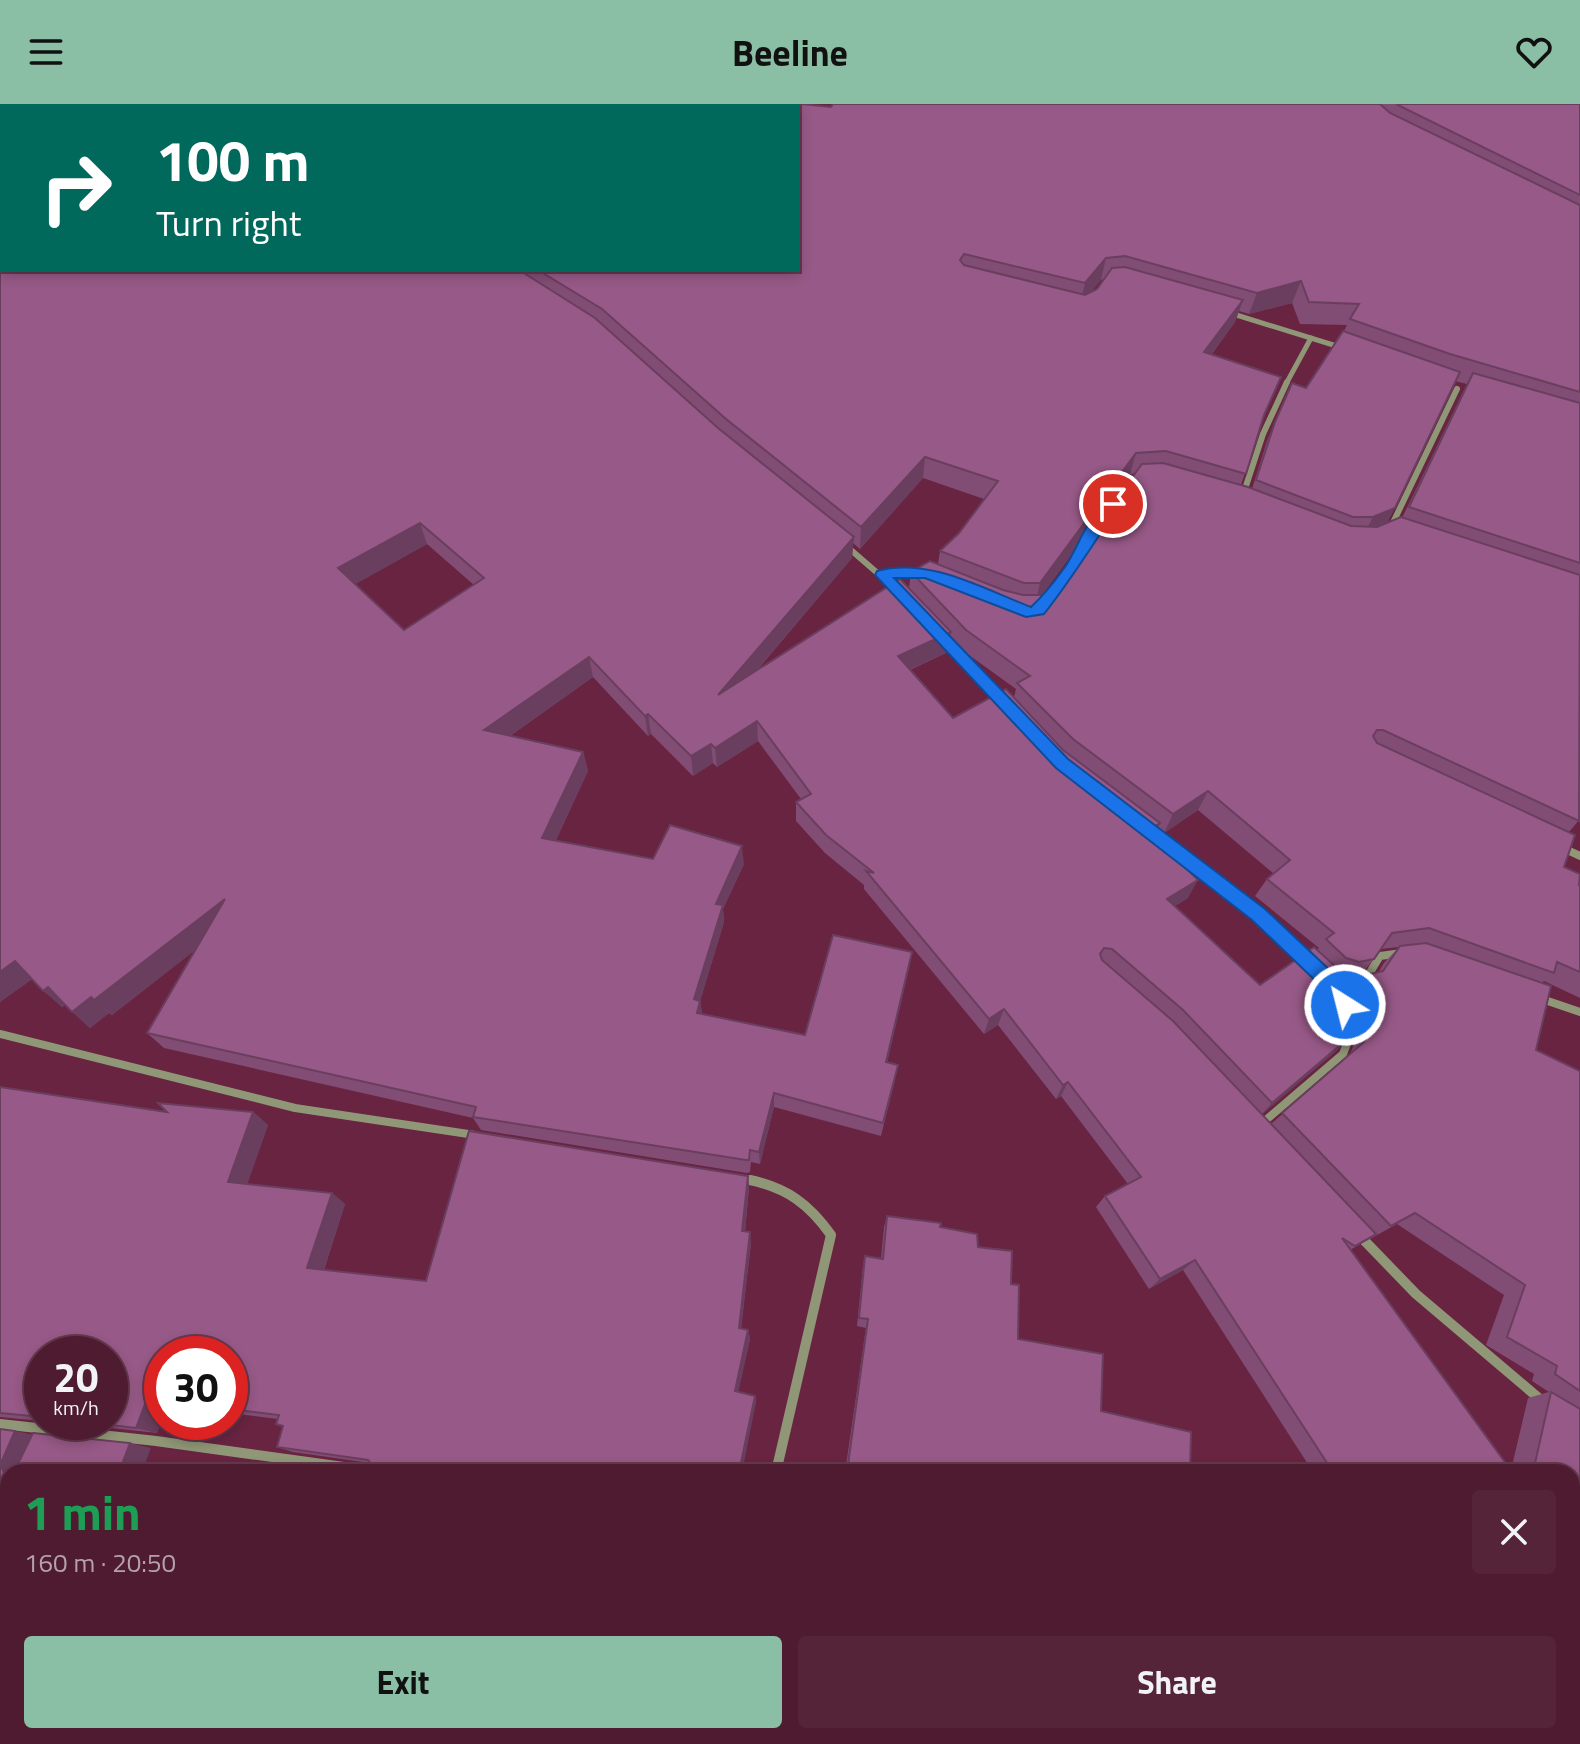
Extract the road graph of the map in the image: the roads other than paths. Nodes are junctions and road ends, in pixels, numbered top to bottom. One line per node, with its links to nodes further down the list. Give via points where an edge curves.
1 (1227, 312): 2 (street)
2 (1311, 338): 3 (street); 7 (street, via 1277,397 1249,466)
3 (1358, 353)
4 (1443, 384): 5 (street)
5 (1457, 389): 6 (street); 10 (street, via 1389,532)
6 (1472, 393)
7 (1241, 503)
8 (1113, 504): 11 (street)
9 (833, 535): 13 (street)
10 (1403, 537)
11 (1087, 542)
12 (926, 573): 13 (street)
13 (883, 575): 14 (street)
14 (904, 597)
15 (935, 630): 16 (street)
16 (1009, 708)
17 (1136, 820): 21 (street, via 1259,914)
18 (1552, 843): 19 (street)
19 (1580, 856)
20 (1411, 952): 23 (street, via 1380,956 1364,982 1340,984)
21 (1320, 972)
22 (1524, 992): 24 (street)
23 (1344, 998)
24 (1580, 1012)
25 (1346, 1024): 28 (street, via 1343,1054)
26 (0, 1034): 29 (street, via 295,1108)
27 (1246, 1117): 28 (street)
28 (1256, 1128): 30 (street)
29 (485, 1137)
30 (1267, 1139)
31 (728, 1176): 40 (street, via 773,1184 810,1205 831,1235)
32 (1352, 1228): 33 (street, via 1416,1294 1534,1396)
33 (1557, 1409)
34 (0, 1424): 35 (street)
35 (24, 1427)
36 (47, 1440): 38 (street)
37 (128, 1440): 39 (street)
38 (45, 1444)
39 (317, 1464)
40 (778, 1464)

